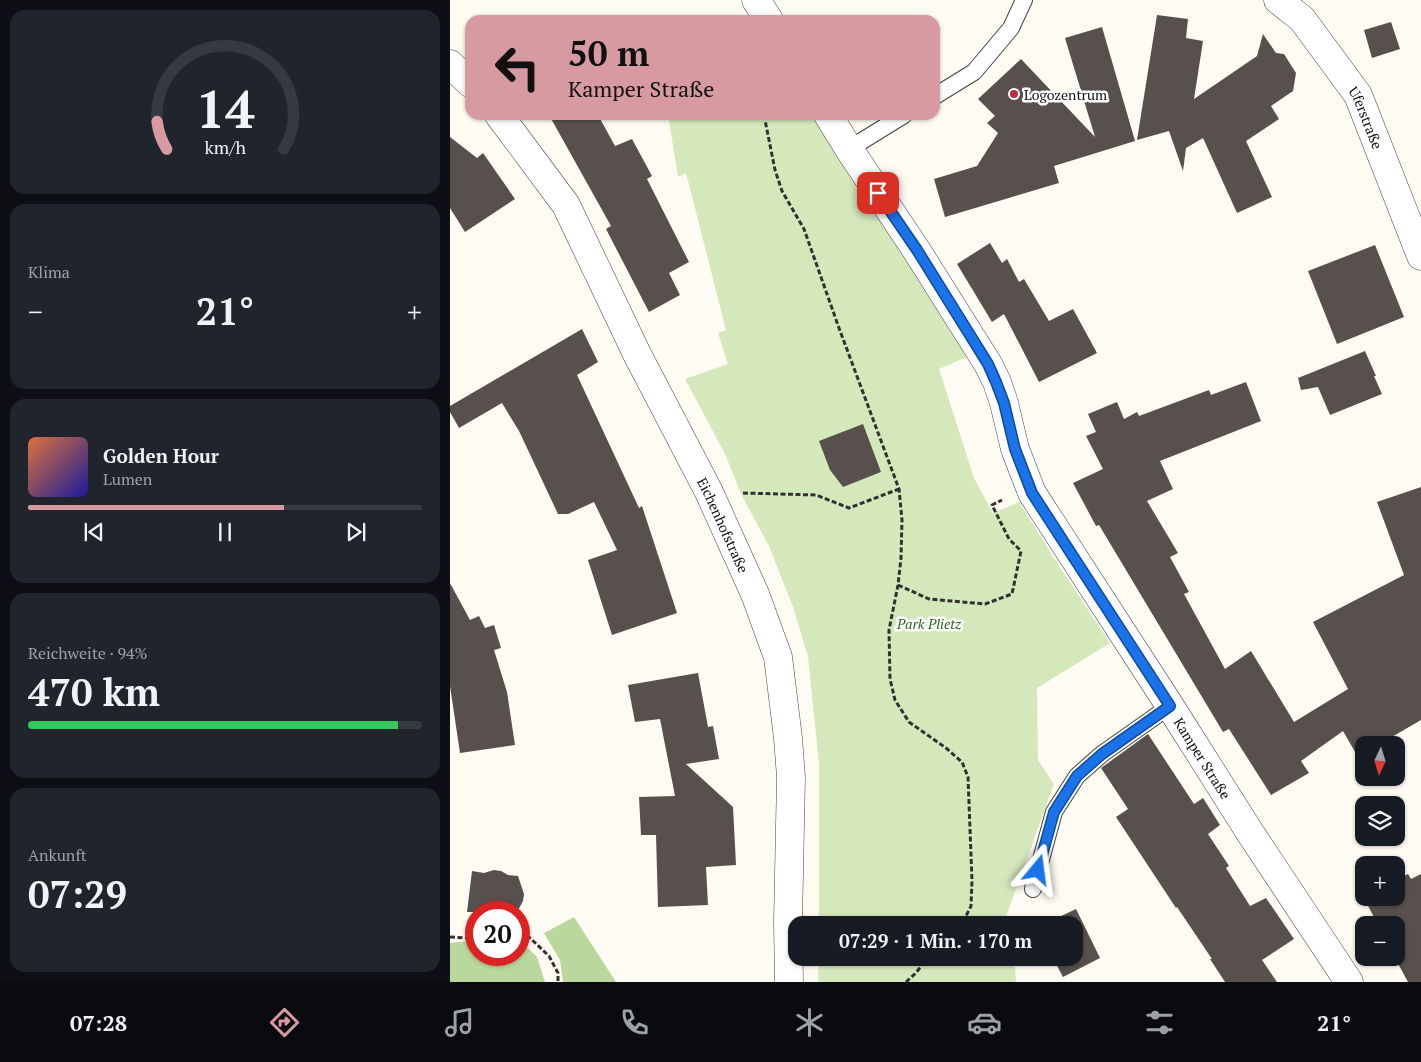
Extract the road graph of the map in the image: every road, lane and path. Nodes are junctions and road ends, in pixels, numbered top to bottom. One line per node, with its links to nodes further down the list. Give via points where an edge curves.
1 (756, 0): 4 (street)
2 (1024, 0): 7 (lane, via 1012,28 974,72)
3 (1278, 0): 13 (street, Uferstraße, via 1302,19 1358,95)
4 (766, 15)
5 (450, 64): 6 (street)
6 (465, 78)
7 (940, 93)
8 (503, 120): 26 (street, Eichenhofstraße, via 566,205 710,492 755,594 778,657 792,777)
9 (765, 120): 15 (path, via 774,170 804,229)
10 (831, 120): 12 (street, Kamper Straße)
11 (896, 120): 12 (lane)
12 (849, 150): 14 (street, Kamper Straße, via 917,250 988,364 1004,403 1015,449)
13 (1421, 256)
14 (1029, 485): 17 (path, via 992,505 1010,539 1021,551 1012,594 985,604 929,599); 18 (street, Kamper Straße)
15 (899, 489): 16 (path, via 849,508 816,495); 17 (path, via 902,520)
16 (745, 493)
17 (898, 584): 20 (path, via 889,630 890,679 895,700 909,722 962,762 968,777 972,881 971,906)
18 (1170, 706): 19 (lane, via 1102,754 1077,776 1054,812); 28 (street, Kamper Straße)
19 (1033, 889)
20 (966, 916)
21 (450, 937): 22 (path)
22 (465, 938)
23 (530, 938): 25 (path, via 548,956 558,973)
24 (921, 966): 27 (path)
25 (558, 982)
26 (789, 982)
27 (906, 982)
28 (1349, 982)

